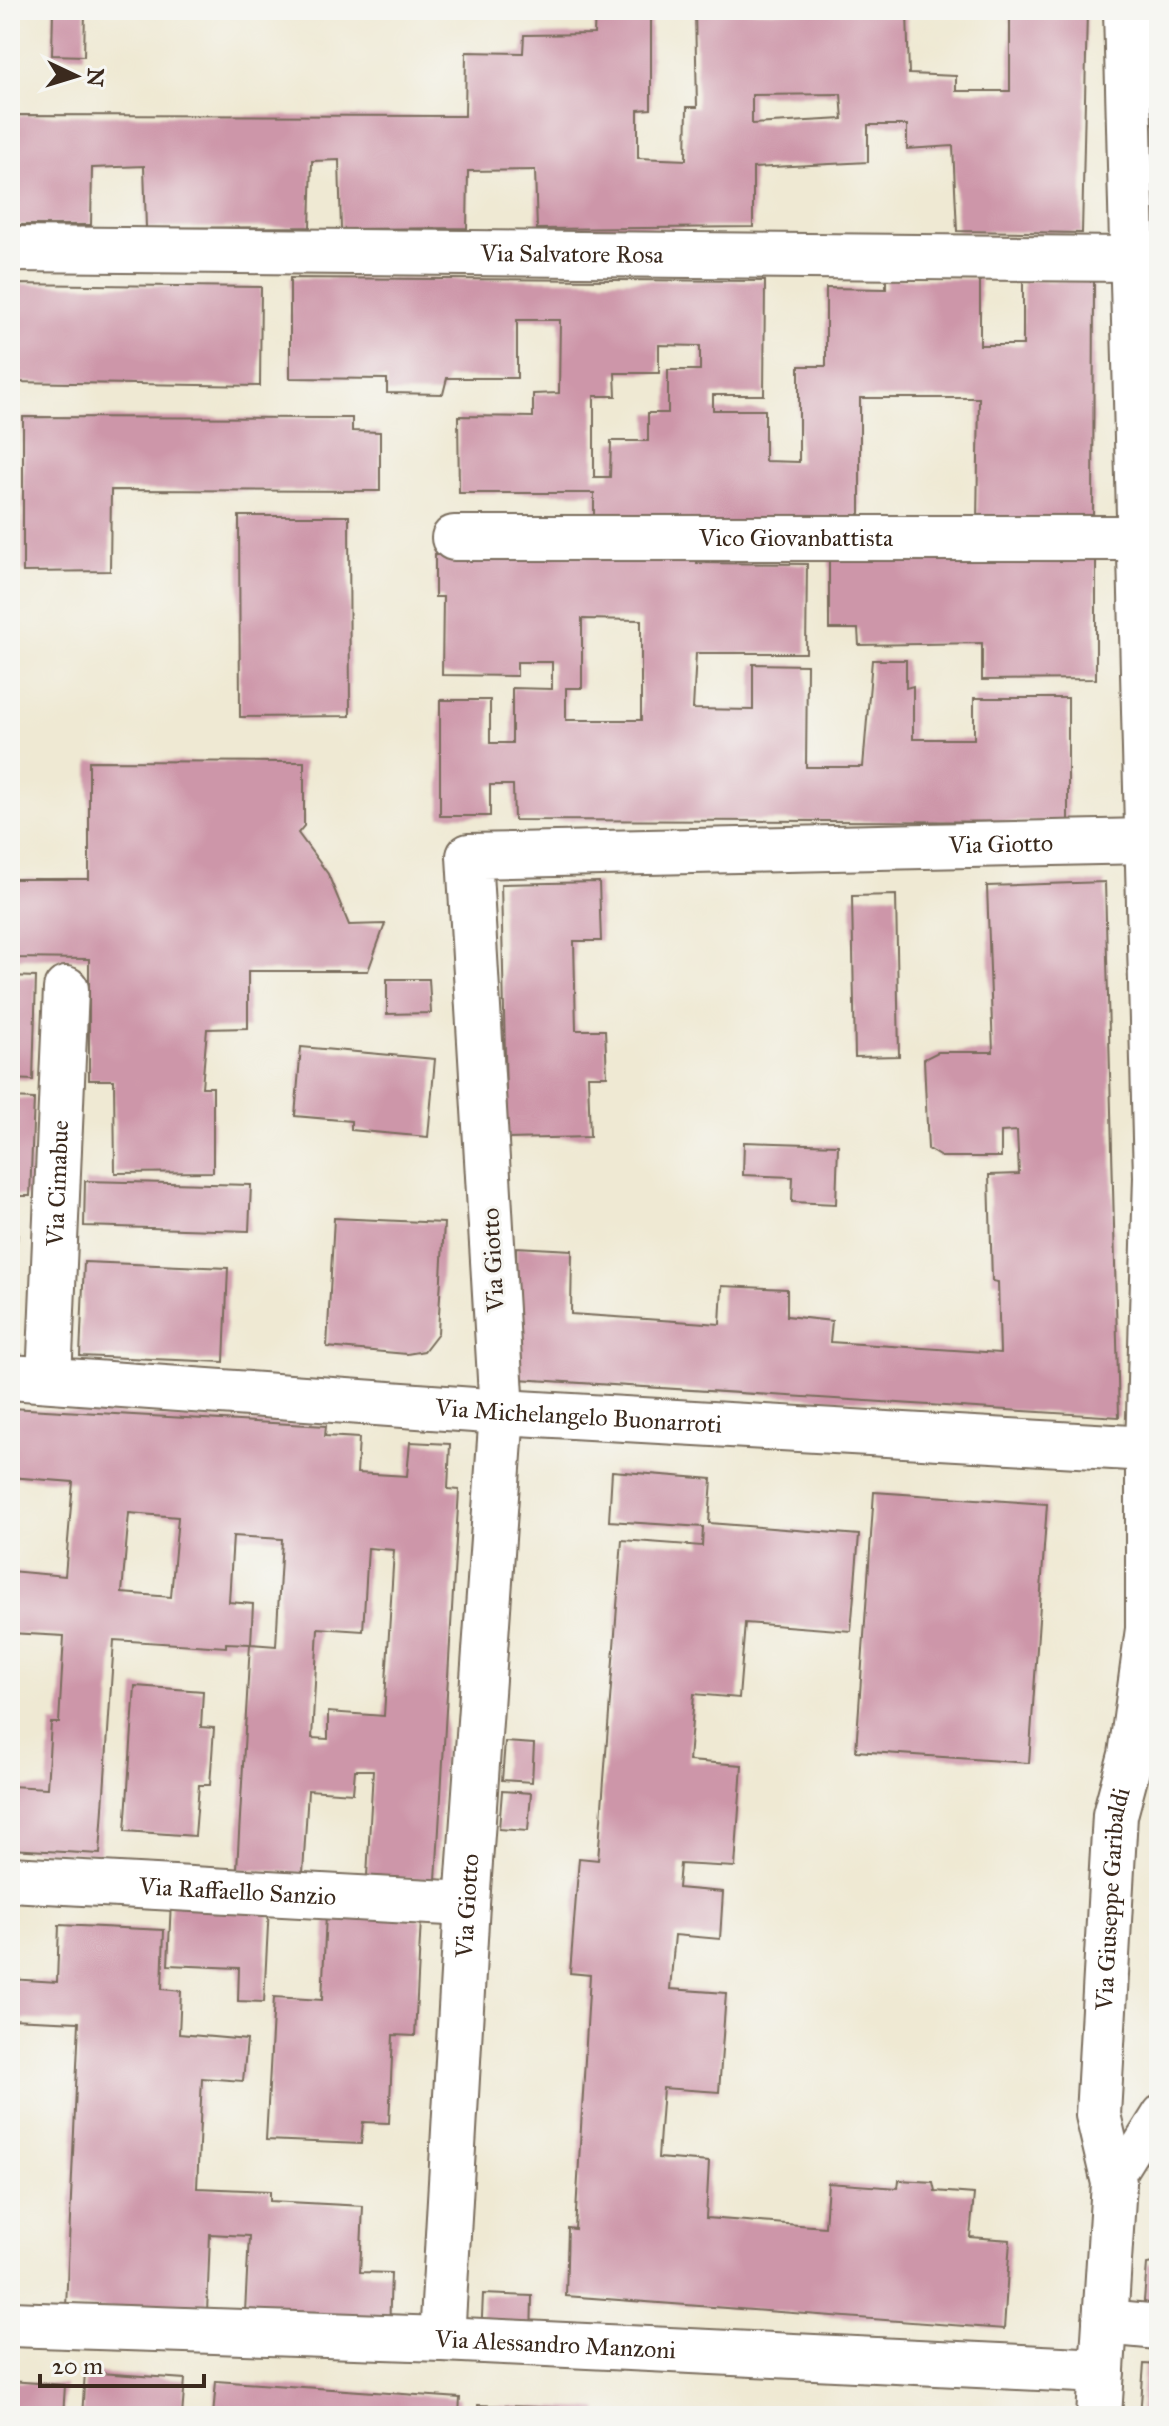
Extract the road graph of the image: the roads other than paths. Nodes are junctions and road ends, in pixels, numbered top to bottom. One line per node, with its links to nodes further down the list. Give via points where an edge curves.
1 (1126, 10): 3 (street, Via Giuseppe Garibaldi)
2 (10, 249): 3 (street, Via Salvatore Rosa)
3 (1133, 259): 5 (street, Via Giuseppe Garibaldi)
4 (454, 538): 5 (street, Vico Giovanbattista)
5 (1139, 538): 6 (street, Via Giuseppe Garibaldi)
6 (1146, 841): 9 (street, Via Giotto, via 469,856); 10 (street, Via Giuseppe Garibaldi, via 1156,1177)
7 (66, 989): 8 (street, Via Cimabue)
8 (30, 1378): 9 (street, Via Michelangelo Buonarroti)
9 (502, 1412): 10 (street, Via Michelangelo Buonarroti); 14 (street, Via Giotto)
10 (1148, 1449): 11 (street, Via Giuseppe Garibaldi)
11 (1148, 1629): 12 (street); 16 (street, Via Giuseppe Garibaldi, via 1131,1755 1114,1831 1098,2115)
12 (1159, 1692)
13 (10, 1879): 14 (street, Via Raffaello Sanzio)
14 (467, 1904): 20 (street, Via Giotto)
15 (1159, 2111): 16 (lane)
16 (1114, 2183): 17 (street, Via Giuseppe Garibaldi)
17 (1106, 2311): 19 (street); 21 (street, Via Giuseppe Garibaldi)
18 (10, 2324): 20 (street, Via Alessandro Manzoni)
19 (1159, 2327)
20 (442, 2339): 21 (street, Via Alessandro Manzoni)
21 (1102, 2371): 22 (street, Via Giuseppe Garibaldi)
22 (1099, 2416)

